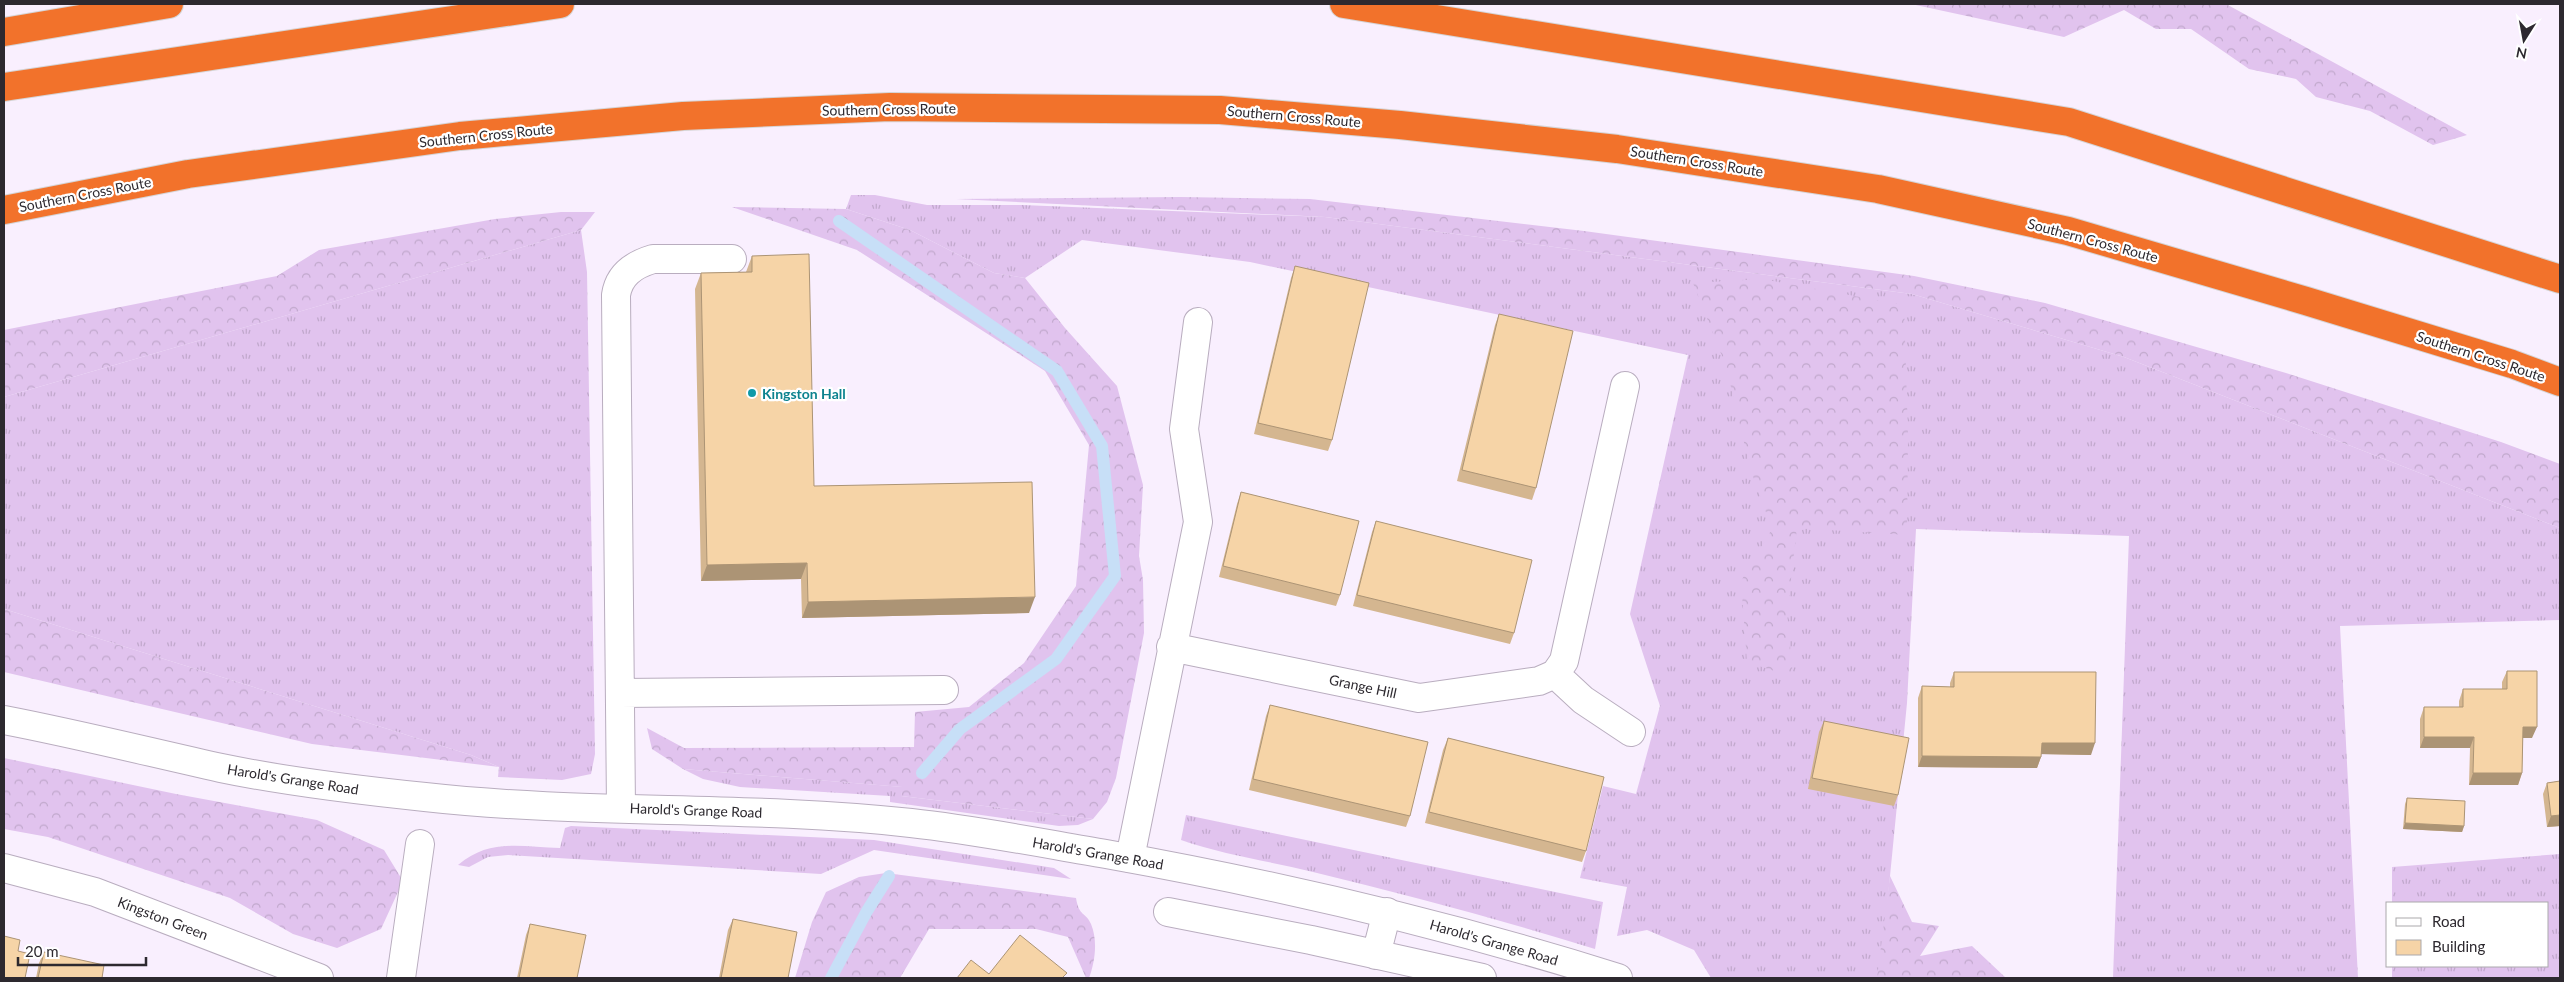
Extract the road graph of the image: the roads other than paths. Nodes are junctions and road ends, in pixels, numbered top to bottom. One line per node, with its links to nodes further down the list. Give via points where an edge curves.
1 (169, 4): 4 (highway)
2 (560, 4): 5 (highway)
3 (1344, 4): 8 (highway, via 2069,122)
4 (4, 32)
5 (4, 87)
6 (4, 210): 10 (highway, Southern Cross Route, via 188,174 402,144 683,116 890,107 1220,110 1400,125 1617,149 1878,190 2068,231 2512,364)
7 (732, 259): 15 (street, via 653,259 641,263 618,283)
8 (2560, 279)
9 (1198, 322): 12 (street, via 1184,429 1198,522)
10 (2560, 382)
11 (1625, 386): 13 (street, via 1564,661)
12 (1171, 647): 13 (street, Grange Hill, via 1419,698 1539,680); 20 (street)
13 (1554, 674): 17 (street, via 1583,700)
14 (944, 690): 15 (street)
15 (620, 693): 18 (street)
16 (4, 720): 18 (street, Harold's Grange Road, via 295,781 468,801)
17 (1631, 732)
18 (621, 808): 20 (street, Harold's Grange Road, via 912,823 1009,836)
19 (420, 844): 27 (street)
20 (1130, 858): 23 (street, Harold's Grange Road, via 1295,890)
21 (4, 868): 26 (street, Kingston Green, via 95,892)
22 (1168, 912): 24 (street)
23 (1387, 912): 24 (street); 25 (street, Harold's Grange Road)
24 (1376, 954): 28 (street)
25 (1606, 976)
26 (319, 978)
27 (401, 978)
28 (1482, 978)

